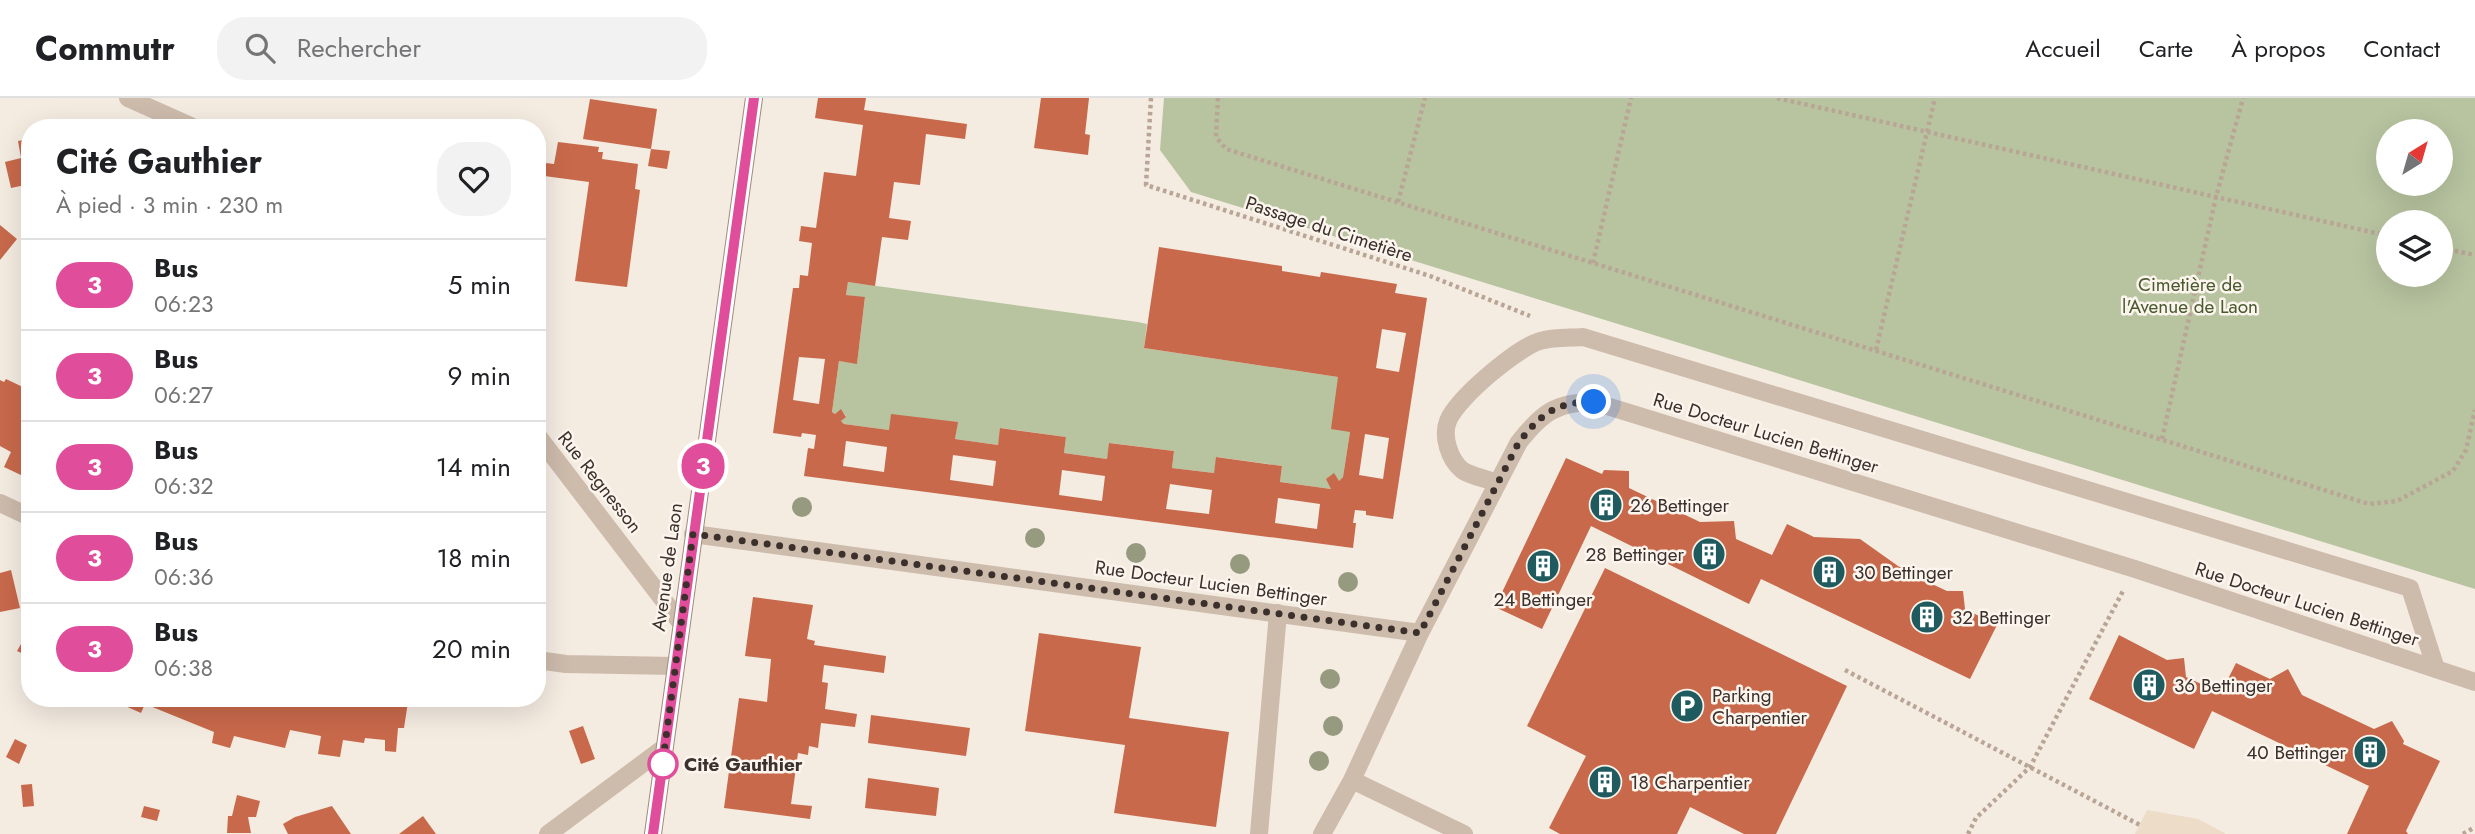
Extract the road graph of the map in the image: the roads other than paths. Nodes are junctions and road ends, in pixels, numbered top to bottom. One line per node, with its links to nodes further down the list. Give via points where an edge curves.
1 (128, 98): 3 (street)
2 (754, 98): 8 (main road, Avenue de Laon)
3 (175, 119)
4 (546, 447): 10 (street, Rue Regnesson)
5 (1497, 483): 11 (street, Rue Docteur Lucien Bettinger); 14 (street, Rue Docteur Lucien Bettinger, via 1532,425 1549,411 1572,402 1594,402 2135,569); 14 (street, via 1462,470 1450,453 1448,420 1503,362 1541,341 1583,337 2410,588)
6 (0, 503): 7 (street)
7 (21, 513)
8 (693, 534): 9 (street, Rue Docteur Lucien Bettinger); 10 (main road, Avenue de Laon)
9 (1279, 613): 11 (street, Rue Docteur Lucien Bettinger); 20 (street)
10 (681, 623): 13 (main road, Avenue de Laon)
11 (1420, 633): 17 (street)
12 (546, 661): 13 (street)
13 (675, 666): 16 (main road, Avenue de Laon)
14 (2436, 669): 15 (street, Rue Docteur Lucien Bettinger)
15 (2475, 682)
16 (665, 747): 18 (street); 19 (main road, Avenue de Laon)
17 (1352, 780): 21 (street); 22 (street)
18 (548, 834)
19 (653, 834)
20 (1259, 834)
21 (1322, 834)
22 (1464, 834)

